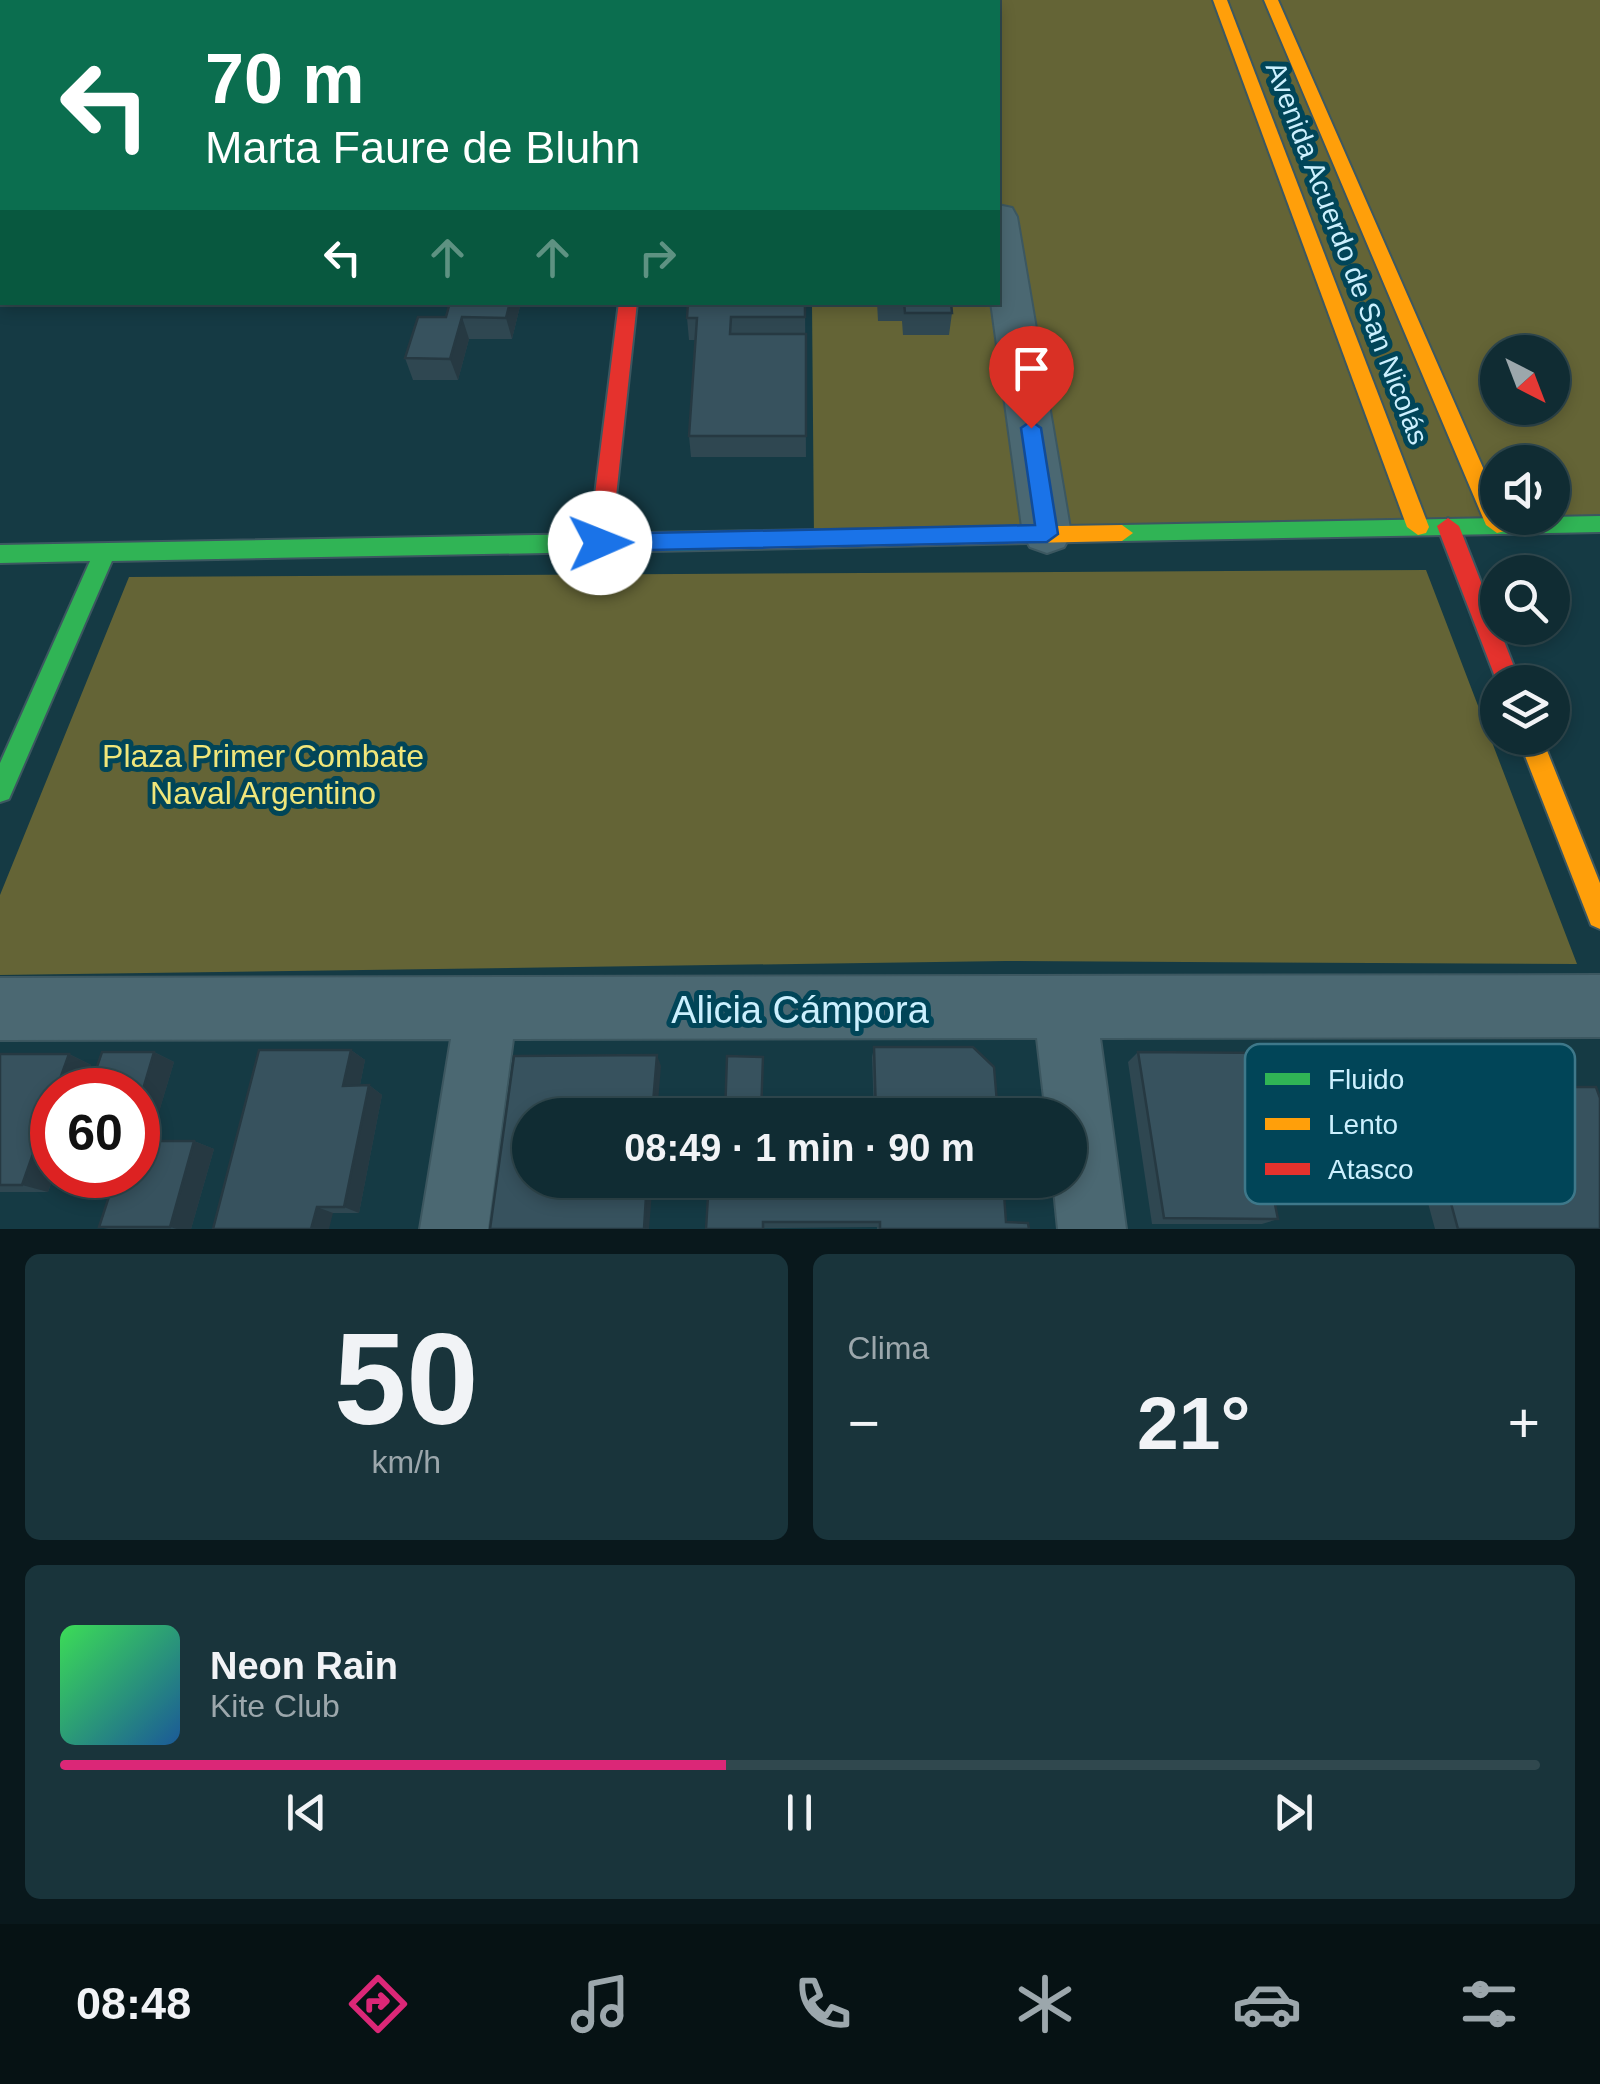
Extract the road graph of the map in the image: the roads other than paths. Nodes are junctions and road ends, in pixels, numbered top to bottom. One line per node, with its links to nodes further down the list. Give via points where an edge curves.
1 (1220, 0): 9 (street, Avenida Acuerdo de San Nicolás)
2 (1271, 0): 5 (street, Avenida Acuerdo de San Nicolás)
3 (1000, 230): 11 (street)
4 (628, 305): 12 (street)
5 (1480, 486)
6 (1570, 524): 7 (street)
7 (1600, 524)
8 (1480, 525): 10 (street)
9 (1418, 526): 10 (street); 11 (street)
10 (1448, 526): 15 (street)
11 (1047, 534): 12 (street)
12 (600, 543): 13 (street)
13 (104, 553): 14 (street); 17 (street)
14 (0, 554)
15 (1502, 665)
16 (1537, 755): 18 (street)
17 (0, 791)
18 (1600, 916)
19 (1600, 1006): 20 (street, Alicia Cámpora)
20 (1065, 1008): 22 (street, Alicia Cámpora); 24 (street)
21 (0, 1010): 22 (street, Alicia Cámpora)
22 (486, 1010): 23 (street)
23 (454, 1229)
24 (1092, 1229)

